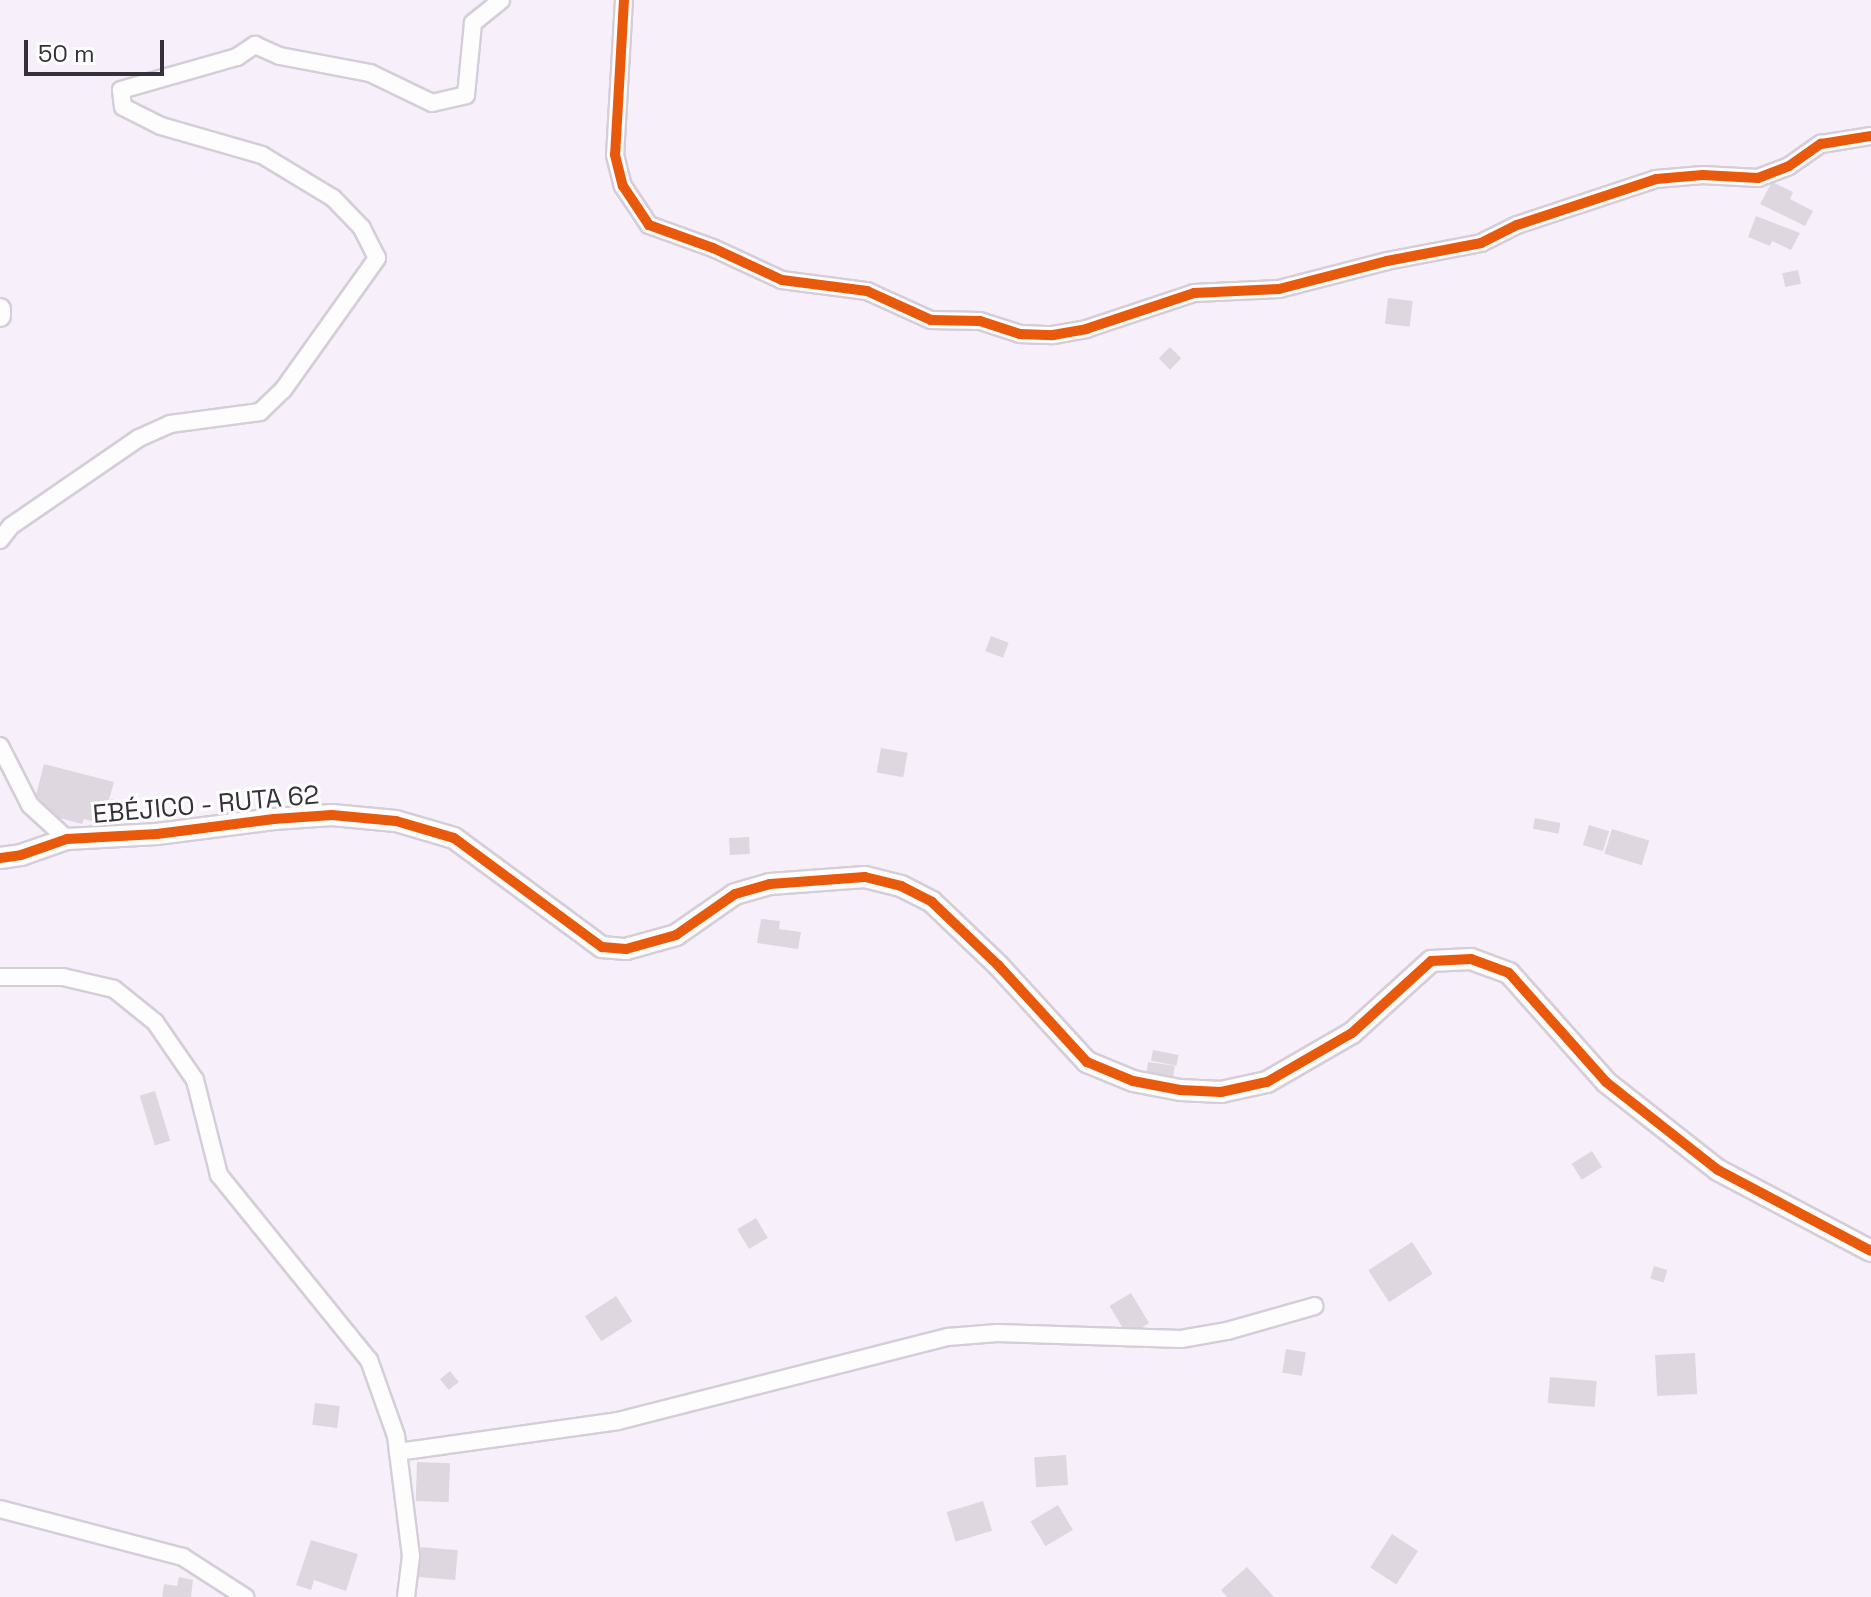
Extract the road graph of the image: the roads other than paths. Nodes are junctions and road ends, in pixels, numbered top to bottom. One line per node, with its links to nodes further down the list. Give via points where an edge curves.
1 (501, 0): 6 (street, via 473,23 466,95 432,103 370,73 280,56 255,45 237,57 121,90 123,107 161,126 262,155 333,198 362,228 377,258 283,390 260,412 170,424 139,438 11,526)
2 (624, 0): 3 (street, via 615,155 623,186 649,225 782,280 867,291 931,320 980,321 1020,334 1086,329 1194,293 1279,289 1481,243 1517,225 1656,179 1758,178 1789,166 1821,144)
3 (1871, 136)
4 (0, 309): 5 (street)
5 (0, 316)
6 (0, 540)
7 (0, 746): 8 (street, via 30,805)
8 (67, 839): 9 (street, EBÉJICO - RUTA 62); 11 (street, EBÉJICO - RUTA 62, via 332,815 396,821 454,838 602,947 626,949 676,935 735,894 770,884 865,877 901,886 932,902 1087,1062 1133,1081 1180,1090 1221,1092 1267,1082 1352,1033 1431,961 1471,959 1509,973 1606,1082 1718,1170)
9 (0, 858)
10 (0, 977): 13 (street, via 63,977 114,989 155,1022 195,1080 219,1175 369,1360)
11 (1871, 1251)
12 (1315, 1306): 13 (street, via 1181,1339 997,1333 948,1337 618,1421)
13 (398, 1452): 16 (street, via 411,1556)
14 (0, 1509): 15 (street, via 183,1557)
15 (245, 1597)
16 (406, 1597)

